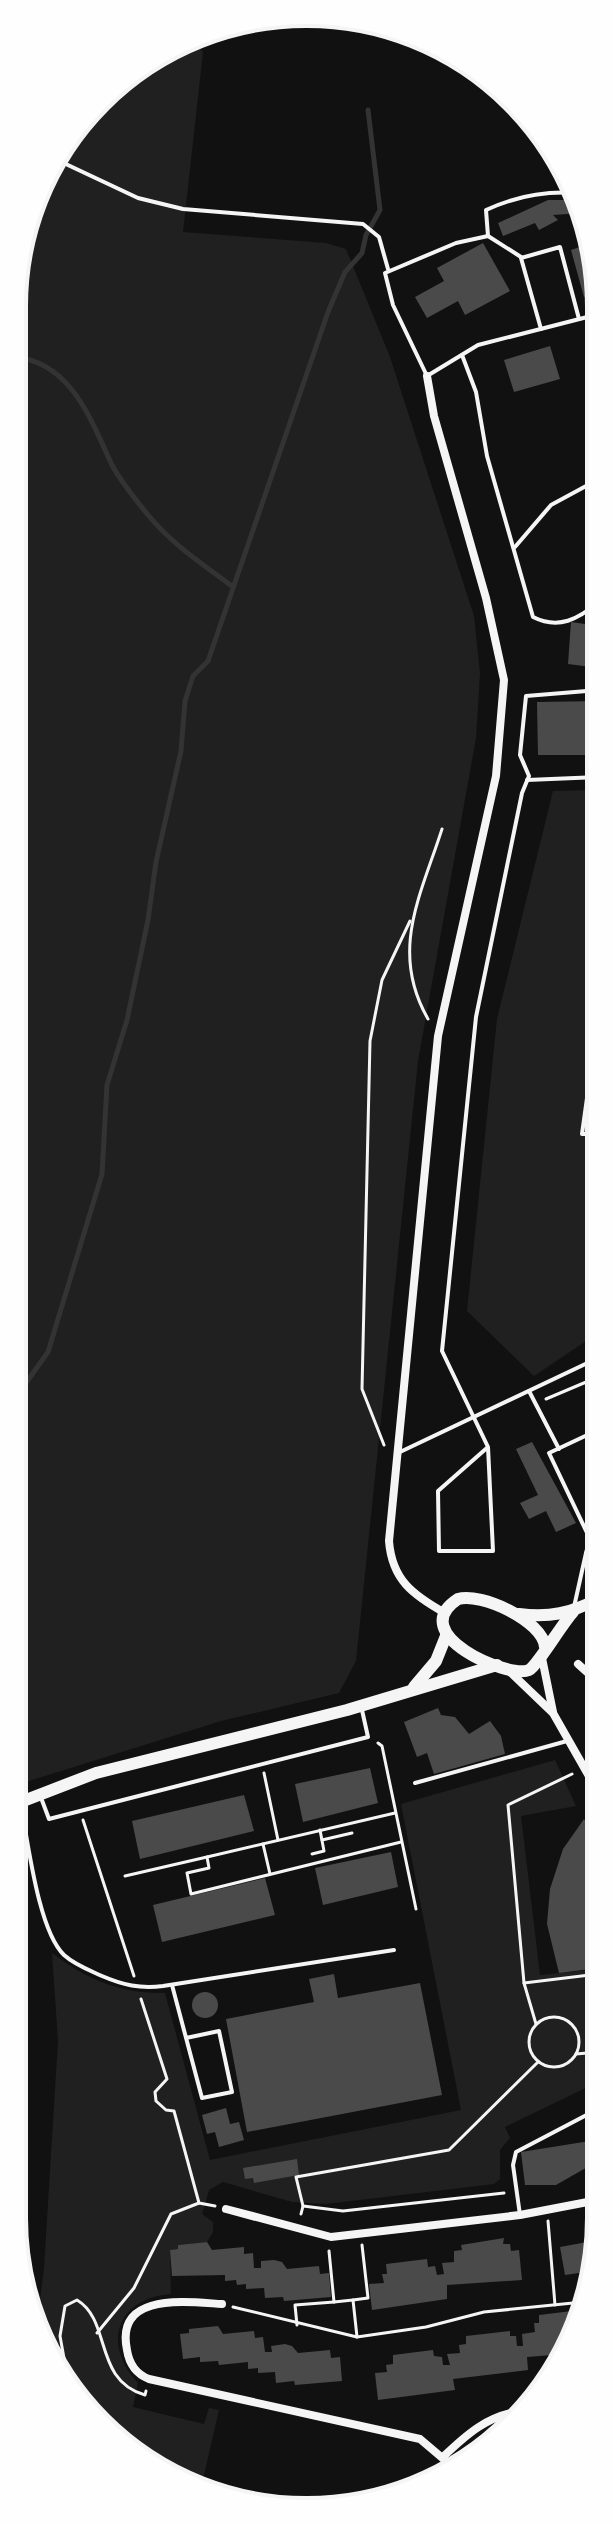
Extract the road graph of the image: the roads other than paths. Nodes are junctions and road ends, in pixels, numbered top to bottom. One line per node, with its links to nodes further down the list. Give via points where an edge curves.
1 (65, 164): 5 (lane, via 138,198 183,209 363,224 379,237)
2 (563, 192): 3 (lane, via 506,201 486,210)
3 (488, 236): 4 (lane); 5 (lane)
4 (521, 258): 7 (lane, via 560,247); 8 (lane)
5 (388, 269): 10 (lane, via 385,280 393,305)
6 (587, 317): 7 (lane)
7 (579, 319): 8 (lane)
8 (541, 329): 9 (lane, via 478,345)
9 (462, 355): 10 (lane); 12 (lane)
10 (427, 376): 25 (street, via 504,680 496,776 438,1036)
11 (587, 486): 12 (lane, via 551,505)
12 (515, 547): 13 (lane, via 533,617 561,624)
13 (587, 611)
14 (587, 691): 16 (lane, via 526,696 520,755)
15 (587, 778): 16 (lane)
16 (527, 780): 21 (lane, via 476,1017 442,1351)
17 (587, 1098): 18 (lane, via 582,1134)
18 (587, 1134)
19 (587, 1363): 20 (lane)
20 (529, 1391): 21 (lane); 24 (lane)
21 (474, 1414): 23 (lane); 25 (lane)
22 (587, 1435): 24 (lane)
23 (488, 1447): 23 (lane, via 493,1551 439,1551 438,1491)
24 (559, 1449): 26 (lane, via 549,1453)
25 (398, 1453): 32 (street, via 391,1563 408,1589)
26 (587, 1533)
27 (587, 1548): 28 (lane)
28 (586, 1553): 31 (lane)
29 (587, 1605): 31 (main road)
30 (508, 1612): 31 (main road); 32 (main road, via 471,1597 452,1603); 34 (main road, via 538,1628)
31 (573, 1612): 34 (main road)
32 (445, 1613): 33 (main road)
33 (446, 1636): 36 (main road); 38 (main road, via 436,1661)
34 (543, 1653): 36 (main road, via 530,1670); 40 (street)
35 (578, 1664): 37 (street)
36 (502, 1668): 38 (main road); 40 (street)
37 (587, 1672)
38 (414, 1687): 39 (main road)
39 (361, 1706): 45 (main road, via 96,1773); 45 (lane, via 368,1737 49,1819)
40 (553, 1713): 41 (street)
41 (569, 1740): 42 (street); 44 (lane)
42 (585, 1768): 43 (street)
43 (587, 1772)
44 (415, 1783)
45 (39, 1793): 46 (main road)
46 (27, 1798)
47 (27, 1848): 49 (lane, via 57,1947 80,1966 138,1987)
48 (394, 1950): 49 (lane)
49 (172, 1985): 50 (lane)
50 (186, 2038): 50 (lane, via 202,2098 232,2092 219,2031)
51 (587, 2115): 54 (lane, via 516,2152)
52 (587, 2202): 54 (street)
53 (226, 2209): 54 (street, via 327,2236)
54 (520, 2215)
55 (222, 2304): 57 (street, via 161,2302 138,2311 127,2328 127,2355 140,2375 420,2439)
56 (508, 2413): 57 (street, via 472,2430)
57 (443, 2457): 58 (street)
58 (446, 2460)

